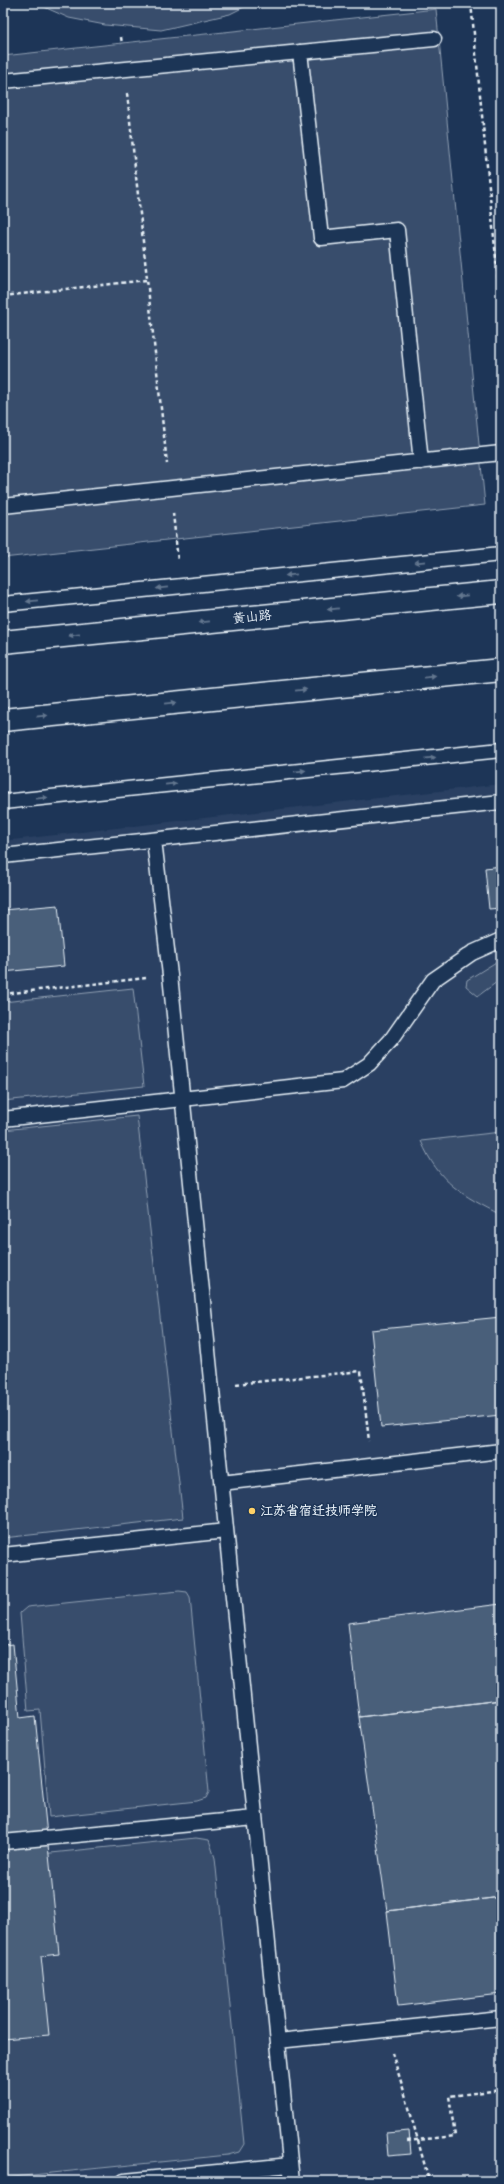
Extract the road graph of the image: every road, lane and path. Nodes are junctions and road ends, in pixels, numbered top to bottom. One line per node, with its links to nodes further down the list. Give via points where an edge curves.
1 (470, 3): 9 (path)
2 (121, 37): 5 (path)
3 (434, 39): 4 (lane)
4 (300, 52): 5 (lane); 11 (lane, via 321,238 397,230)
5 (125, 69): 6 (lane); 7 (path)
6 (3, 81)
7 (147, 280): 8 (path); 12 (path)
8 (3, 296)
9 (501, 309)
10 (501, 453): 11 (lane)
11 (421, 462): 12 (lane)
12 (170, 488): 13 (lane); 15 (path)
13 (3, 506)
14 (501, 554): 15 (lane, one-way to 15)
15 (180, 586): 17 (lane, one-way to 17)
16 (501, 592): 18 (main road, 黄山路, one-way to 18)
17 (3, 604)
18 (3, 642)
19 (501, 670): 20 (main road, one-way to 19)
20 (3, 720)
21 (501, 750): 22 (lane, one-way to 21)
22 (3, 802)
23 (501, 802): 24 (lane)
24 (154, 840): 25 (lane); 27 (lane)
25 (3, 856)
26 (501, 940): 29 (lane, via 472,953 433,980 391,1040 369,1064 343,1081)
27 (170, 975): 28 (path); 29 (lane)
28 (3, 994)
29 (182, 1098): 30 (lane); 31 (lane)
30 (3, 1119)
31 (211, 1387): 33 (path, via 361,1371); 34 (lane)
32 (501, 1451): 33 (lane)
33 (371, 1466): 34 (lane)
34 (221, 1483): 35 (lane)
35 (226, 1531): 36 (lane); 37 (lane)
36 (3, 1555)
37 (255, 1818): 38 (lane); 41 (lane)
38 (3, 1842)
39 (501, 2018): 40 (lane)
40 (385, 2030): 41 (lane); 43 (path)
41 (278, 2041): 45 (lane)
42 (501, 2090): 43 (path, via 449,2096 454,2136)
43 (418, 2140): 44 (path); 48 (path)
44 (407, 2141)
45 (290, 2164): 46 (lane); 47 (lane)
46 (124, 2181)
47 (292, 2181)
48 (429, 2181)

